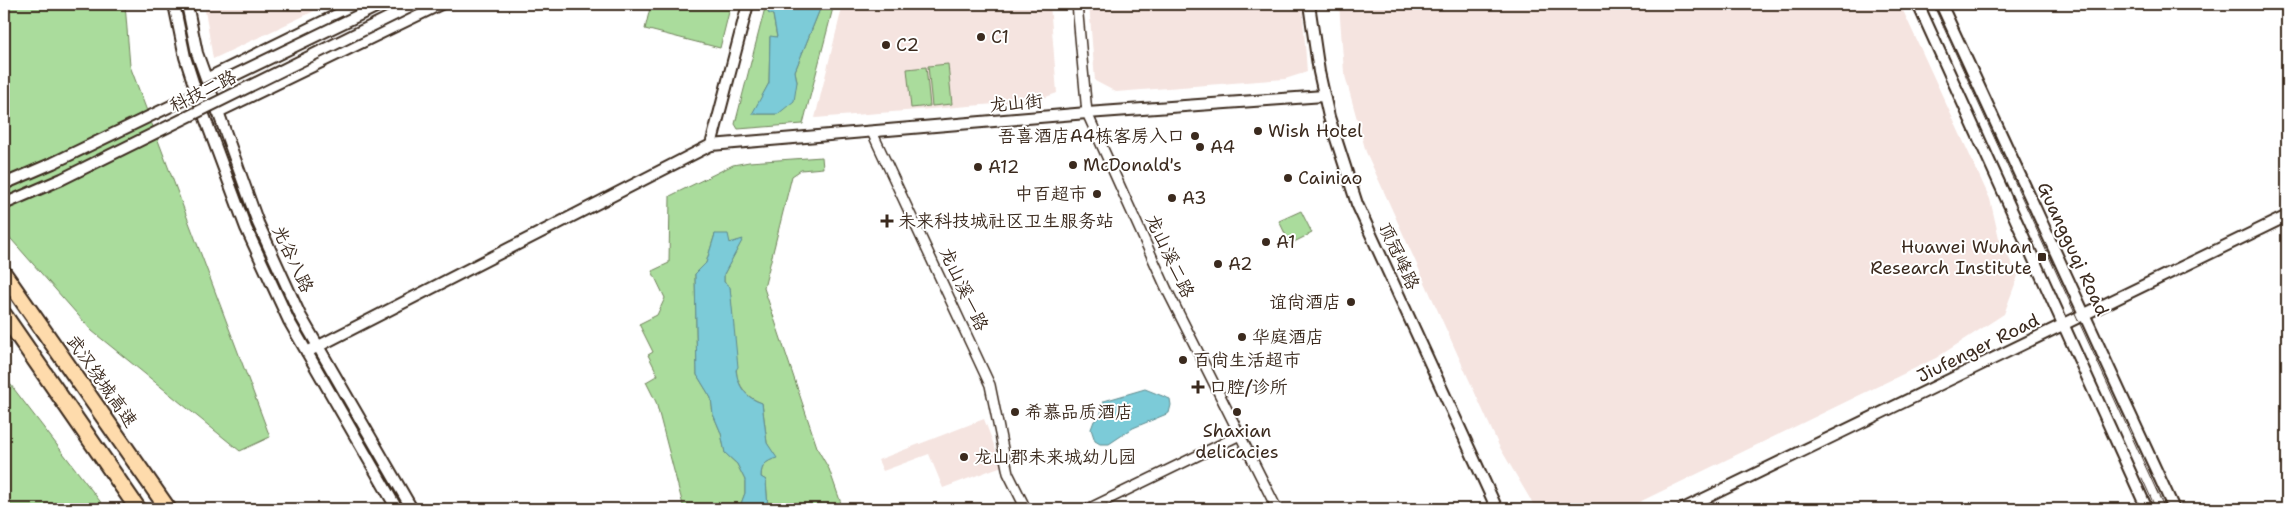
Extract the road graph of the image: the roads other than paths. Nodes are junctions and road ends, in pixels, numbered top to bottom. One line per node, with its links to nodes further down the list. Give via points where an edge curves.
1 (174, 4): 26 (street, 光谷八路, via 185,56 202,110 246,228)
2 (187, 4): 12 (street, 光谷八路)
3 (359, 4): 12 (street)
4 (382, 4): 18 (street, 科技二路, bridge)
5 (416, 4): 19 (street, 科技二路, bridge, via 62,179)
6 (441, 4): 14 (street)
7 (748, 4): 17 (street)
8 (1077, 4): 15 (street, 龙山溪二路)
9 (1309, 4): 13 (street, 顶冠峰路)
10 (1918, 4): 24 (street)
11 (1941, 4): 22 (street, Guangguqi Road)
12 (206, 79): 14 (street, 光谷八路)
13 (1324, 96): 15 (street, 龙山街); 35 (street, 顶冠峰路, via 1357,204)
14 (218, 112): 25 (street, 光谷八路, via 258,223 300,315)
15 (1087, 113): 16 (street, 龙山街); 27 (street, 龙山溪二路, via 1167,290)
16 (872, 132): 17 (street, 龙山街); 32 (street, 龙山溪一路, via 990,385 1008,473)
17 (711, 146): 25 (street)
18 (4, 184)
19 (4, 204)
20 (2287, 216): 22 (street, Jiufenger Road)
21 (4, 274): 29 (highway, 武汉绕城高速)
22 (2085, 314): 24 (street, Jiufenger Road); 38 (street, Guangguqi Road)
23 (4, 315): 28 (highway)
24 (2064, 324): 36 (street, Jiufenger Road); 37 (street)
25 (319, 346): 26 (street); 31 (street, 光谷八路)
26 (307, 352): 30 (street, 光谷八路)
27 (1240, 435): 33 (street); 34 (street, 龙山溪二路)
28 (138, 509)
29 (168, 509)
30 (397, 509)
31 (412, 509)
32 (1026, 509)
33 (1088, 509)
34 (1277, 509)
35 (1497, 509)
36 (1683, 509)
37 (2147, 509)
38 (2174, 509)

